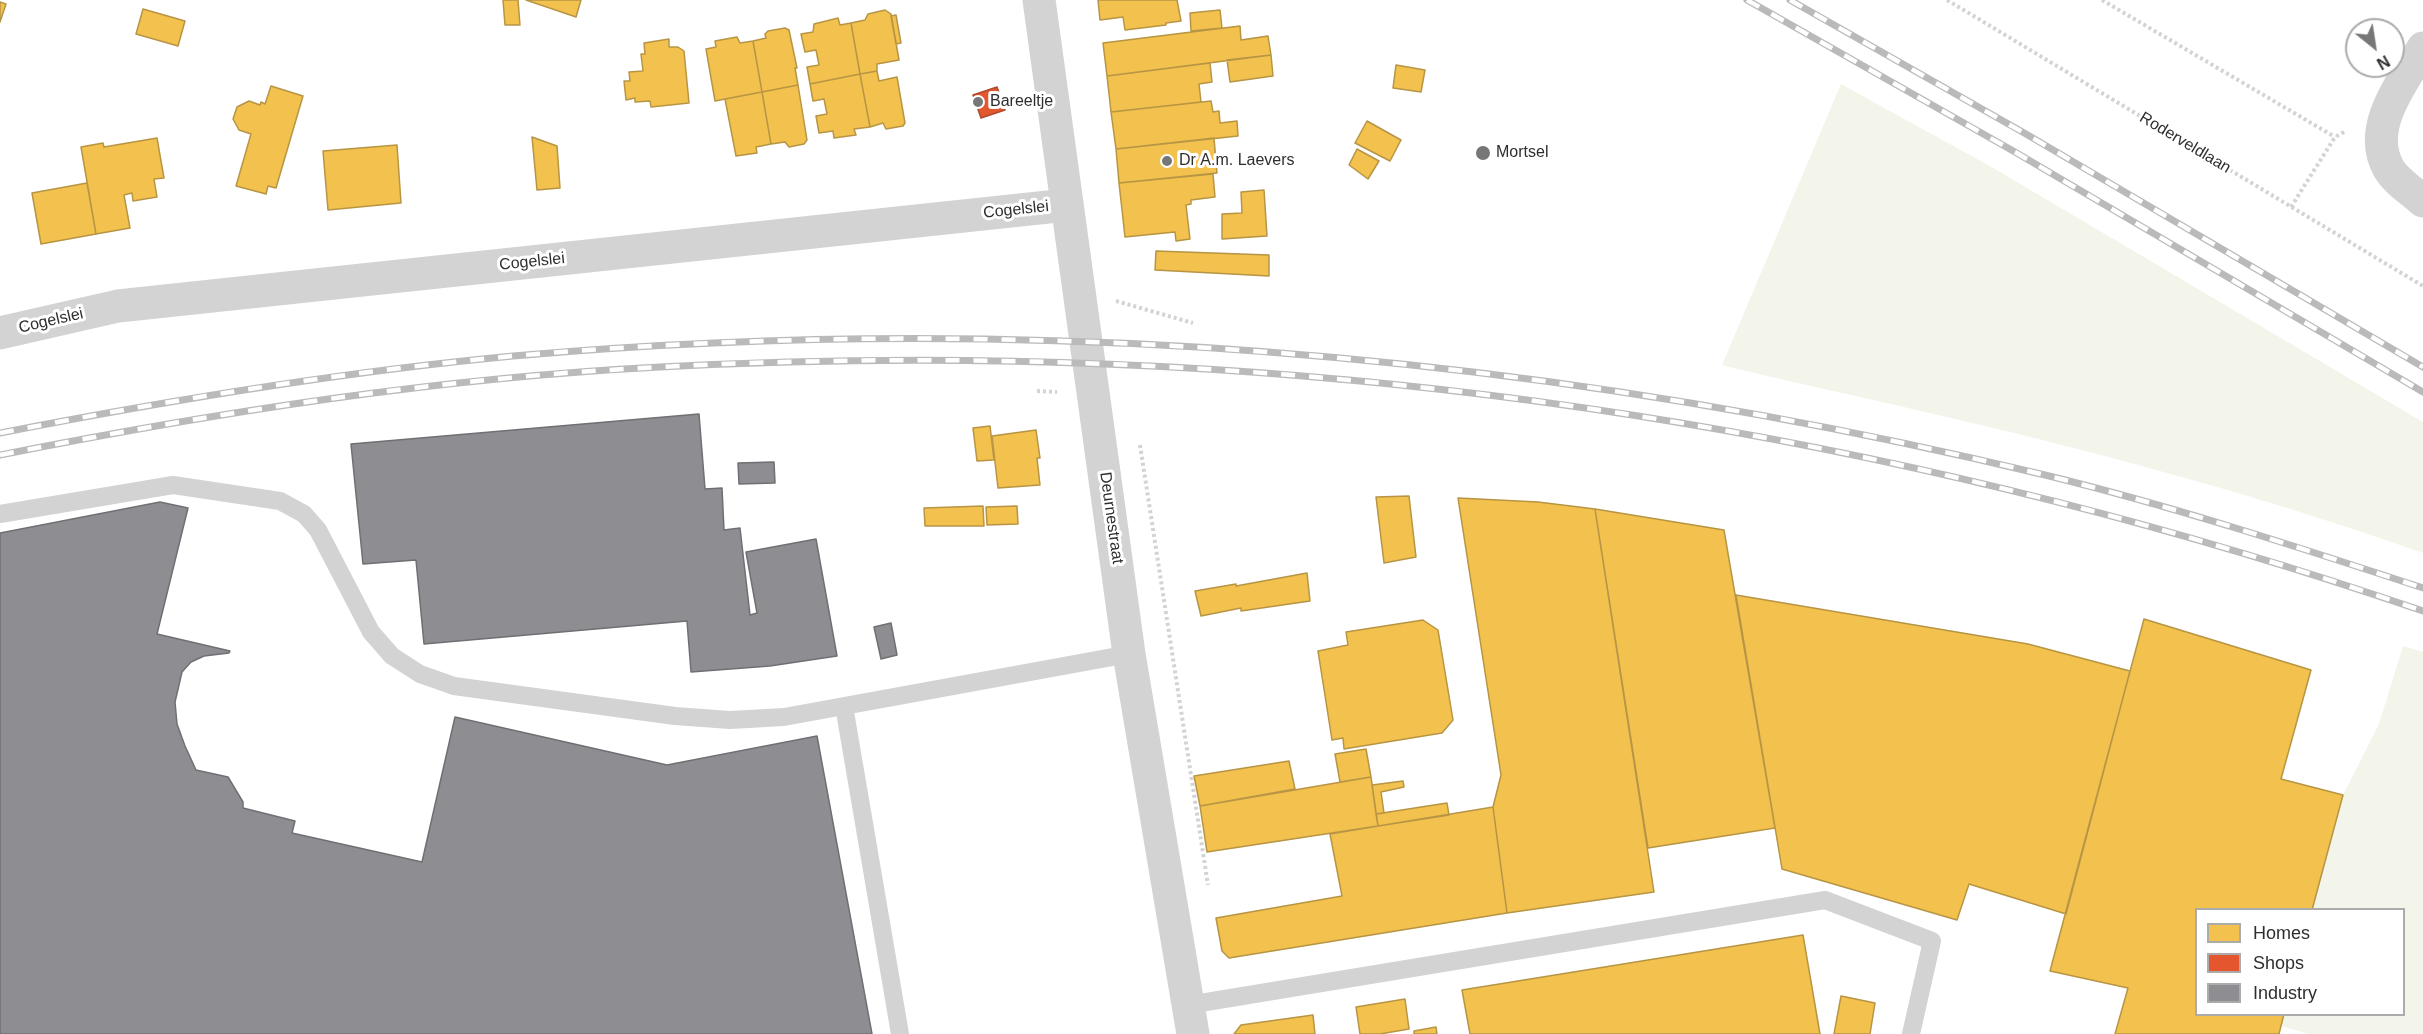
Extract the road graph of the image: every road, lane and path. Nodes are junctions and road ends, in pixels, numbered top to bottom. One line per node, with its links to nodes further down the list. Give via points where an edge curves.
1 (1039, 0): 8 (street, Deurnestraat)
2 (1947, 0): 9 (path, Roderveldlaan)
3 (2102, 0): 6 (path)
4 (2423, 48): 5 (street)
5 (2386, 112): 6 (path); 7 (street, via 2381,130 2383,153 2389,169)
6 (2335, 137): 9 (path)
7 (2413, 192)
8 (1067, 205): 13 (street, Cogelslei, via 118,306); 16 (street, Deurnestraat)
9 (2291, 207): 10 (path, Roderveldlaan)
10 (2423, 286)
11 (1117, 311): 12 (path, via 1115,300)
12 (1193, 323)
13 (0, 333)
14 (1138, 435): 18 (path)
15 (0, 514): 17 (lane, via 173,485 280,501 304,514 318,530 371,632 392,656 420,674 454,686 675,716 730,720 784,717)
16 (1129, 654): 17 (lane); 19 (street, Deurnestraat)
17 (844, 706): 20 (lane)
18 (1209, 893)
19 (1190, 1020): 21 (lane, via 1826,900 1932,941)
20 (900, 1034)
21 (1911, 1034)

